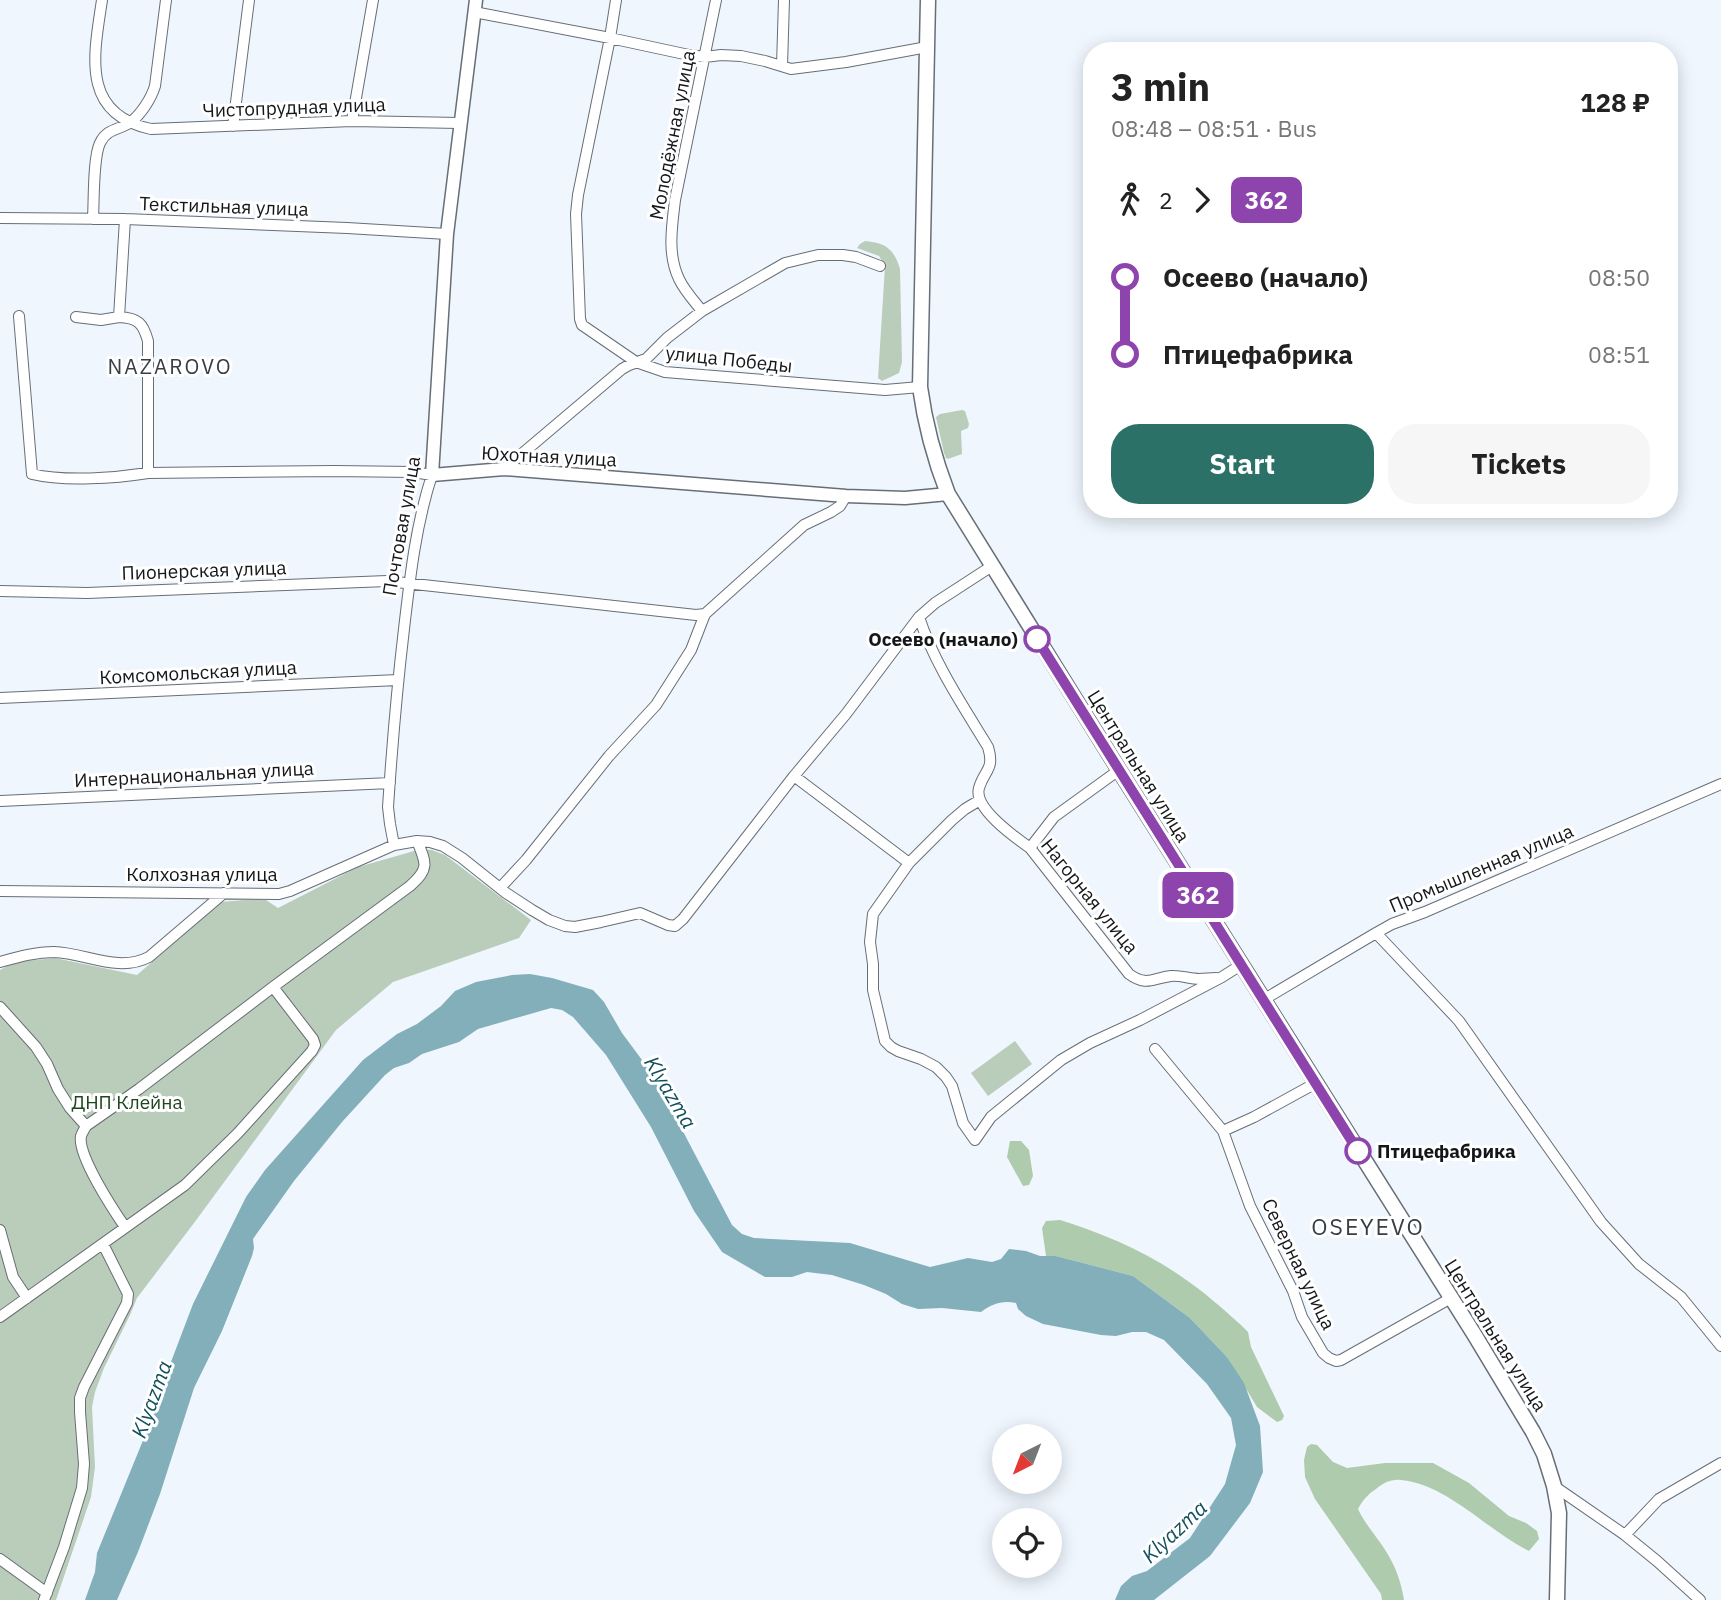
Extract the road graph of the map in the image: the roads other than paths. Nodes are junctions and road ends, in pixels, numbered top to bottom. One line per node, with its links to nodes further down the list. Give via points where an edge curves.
1 (102, 0): 15 (street, via 95,47 97,82 107,104)
2 (166, 0): 15 (street, via 155,86)
3 (249, 0): 17 (street)
4 (373, 0): 14 (street)
5 (616, 0): 10 (street, улица Победы)
6 (716, 0): 12 (street, Молодёжная улица)
7 (784, 0): 13 (street)
8 (928, 0): 11 (main road, Центральная улица)
9 (475, 6): 10 (street); 16 (street, Почтовая улица)
10 (610, 38): 12 (street); 27 (street, улица Победы, via 578,195 580,319 586,329)
11 (927, 47): 13 (street, via 846,62 791,69); 28 (main road, Центральная улица)
12 (705, 57): 13 (street, via 741,56); 23 (street, Молодёжная улица, via 671,232 679,281)
13 (782, 66)
14 (352, 121): 16 (street, Чистопрудная улица); 17 (street, Чистопрудная улица)
15 (130, 123): 17 (street, Чистопрудная улица, via 151,129); 19 (street, via 100,142)
16 (460, 123): 21 (street, Почтовая улица)
17 (233, 126)
18 (0, 218): 19 (street, Текстильная улица)
19 (93, 219): 20 (street, Текстильная улица)
20 (125, 219): 21 (street, Текстильная улица); 26 (street)
21 (447, 234): 31 (street, Почтовая улица)
22 (880, 266): 23 (street, via 844,255 800,258)
23 (702, 311): 27 (street, via 646,359)
24 (19, 316): 30 (street, Юхотная улица, via 33,474 62,478)
25 (76, 317): 26 (street)
26 (119, 317): 30 (street, via 136,321 148,341)
27 (636, 362): 28 (street, улица Победы, via 665,372 885,390); 29 (street)
28 (920, 387): 32 (main road, Центральная улица, via 931,447)
29 (504, 469): 31 (street, Юхотная улица); 33 (street, Юхотная улица)
30 (148, 473): 31 (street, Юхотная улица)
31 (432, 475): 35 (street, Почтовая улица)
32 (948, 494): 33 (street, Юхотная улица); 34 (main road, Центральная улица)
33 (846, 496): 37 (street, via 840,506 804,525)
34 (992, 566): 38 (street); 41 (main road, Центральная улица)
35 (409, 583): 36 (street, Пионерская улица, via 87,593); 37 (street, Пионерская улица); 39 (street, Почтовая улица)
36 (0, 591)
37 (705, 614): 51 (street, via 691,650 656,705 609,756)
38 (919, 617): 42 (street); 45 (street, via 991,755 979,785)
39 (398, 680): 40 (street, Комсомольская улица); 43 (street, Почтовая улица)
40 (0, 698)
41 (1119, 770): 49 (street, via 1054,817); 56 (main road, Центральная улица)
42 (794, 776): 50 (street); 51 (street, via 675,926 640,913 565,926)
43 (390, 782): 46 (street, Интернациональная улица); 48 (street, Почтовая улица, via 388,807)
44 (1721, 784): 54 (street, Промышленная улица)
45 (980, 800): 49 (street, Нагорная улица); 50 (street)
46 (0, 801)
47 (417, 841): 48 (street); 51 (street, via 443,846); 58 (street, via 424,858 422,875)
48 (394, 845): 53 (street, Колхозная улица, via 290,891)
49 (1030, 848): 57 (street, Нагорная улица, via 1129,974 1150,982 1172,976)
50 (909, 863): 57 (street, via 871,923 873,990 882,1031 891,1047 921,1059 946,1077 963,1124 975,1140 991,1117 1061,1060)
51 (503, 890)
52 (0, 891): 53 (street, Колхозная улица)
53 (224, 893): 55 (street, via 139,962 55,952)
54 (1376, 933): 59 (street, Промышленная улица); 71 (street, via 1459,1021 1601,1222 1639,1264 1681,1297)
55 (0, 962)
56 (1241, 965): 57 (street); 59 (main road, Центральная улица)
57 (1222, 977)
58 (273, 987): 63 (street); 65 (street, via 313,1039 312,1051 185,1185)
59 (1263, 1000): 62 (main road, Центральная улица)
60 (0, 1007): 63 (street, via 36,1047 70,1108)
61 (1154, 1049): 64 (street, Северная улица)
62 (1317, 1083): 64 (street); 69 (main road, Центральная улица)
63 (86, 1126): 65 (street, via 81,1145 94,1178)
64 (1223, 1131): 69 (street, Северная улица, via 1250,1206 1302,1317 1329,1358 1341,1360)
65 (125, 1227): 67 (street)
66 (0, 1230): 68 (street, via 13,1277)
67 (103, 1244): 68 (street); 76 (street, via 128,1294 127,1303 83,1387 82,1488)
68 (27, 1298): 70 (street)
69 (1451, 1298): 73 (main road, Центральная улица, via 1533,1432)
70 (0, 1317)
71 (1721, 1346)
72 (1721, 1464): 74 (street, via 1660,1499)
73 (1555, 1486): 74 (street); 77 (main road, Центральная улица, via 1559,1513)
74 (1625, 1535): 78 (street)
75 (0, 1559): 76 (street)
76 (46, 1596)
77 (1557, 1600)
78 (1700, 1600)

